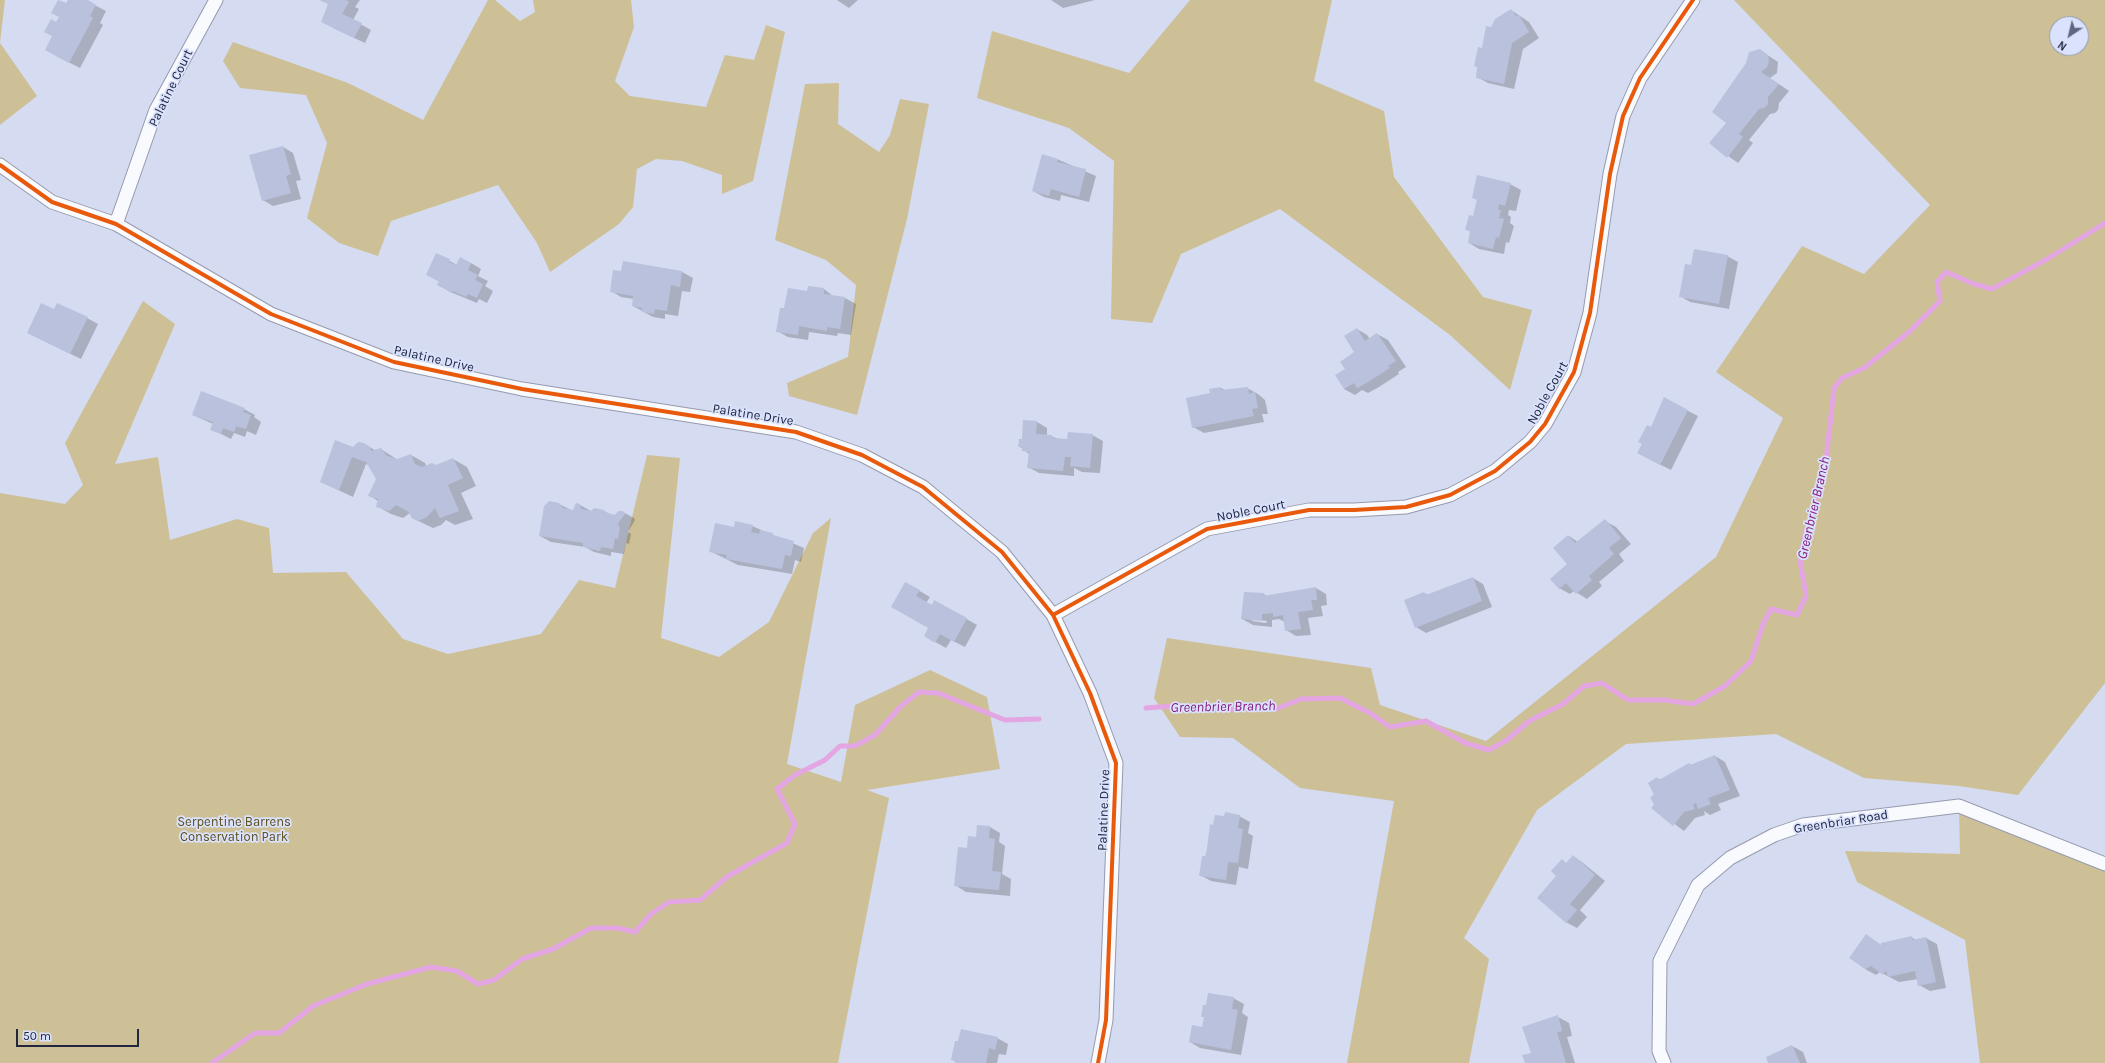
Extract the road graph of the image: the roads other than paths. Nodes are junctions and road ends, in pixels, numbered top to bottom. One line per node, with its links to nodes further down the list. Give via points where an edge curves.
1 (216, 0): 4 (street, Palatine Court, via 156,110)
2 (1693, 0): 5 (street, Noble Court, via 1640,78 1623,116 1610,174 1590,313 1574,372 1545,424 1530,442 1495,471 1450,495 1406,507 1309,510 1207,529)
3 (0, 165): 4 (street, Palatine Drive, via 52,202)
4 (116, 224): 5 (street, Palatine Drive, via 271,314 394,362 522,389 796,432 862,455 923,487 1002,552)
5 (1052, 615): 7 (street, Palatine Drive, via 1090,693 1116,763 1106,1020)
6 (2105, 864): 8 (street, Greenbriar Road, via 1959,806 1803,825 1774,835 1730,858 1698,885 1660,961 1659,1051)
7 (1098, 1063)
8 (1664, 1063)

